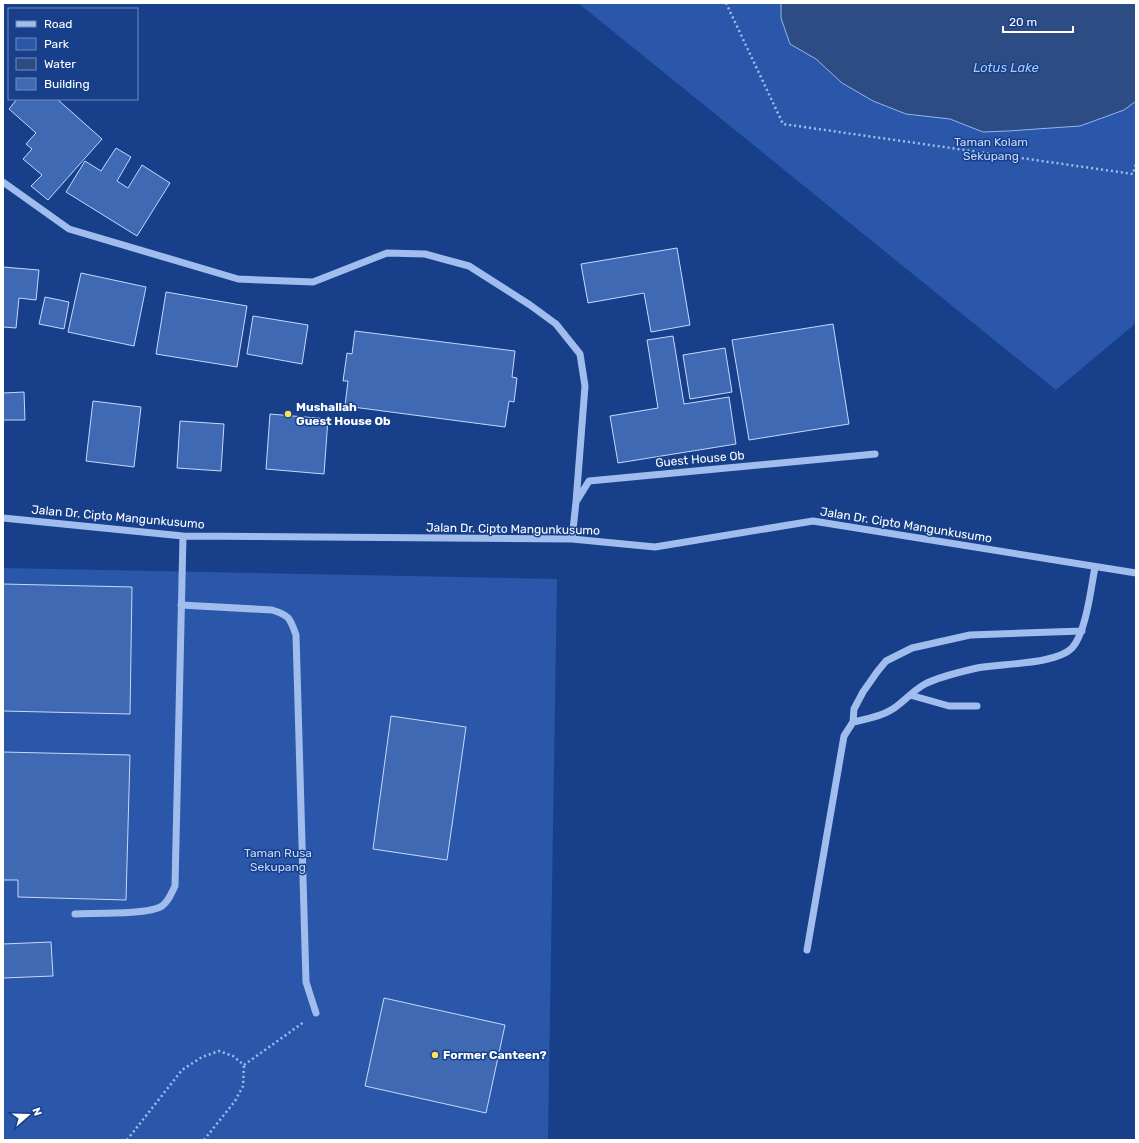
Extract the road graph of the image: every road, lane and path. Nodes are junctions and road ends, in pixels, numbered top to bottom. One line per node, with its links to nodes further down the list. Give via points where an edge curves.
1 (726, 3): 2 (path, via 783,124 1133,174)
2 (1136, 163)
3 (3, 182): 5 (street, via 68,229 238,279 313,282 387,253 425,254 469,266 556,324 580,354 585,386)
4 (875, 454): 5 (street, Guest House Ob, via 589,481)
5 (576, 502): 8 (street, Guest House Ob)
6 (3, 518): 7 (street, Jalan Dr. Cipto Mangunkusumo)
7 (183, 536): 8 (street, Jalan Dr. Cipto Mangunkusumo); 11 (street)
8 (572, 539): 9 (street, Jalan Dr. Cipto Mangunkusumo, via 655,547 813,521)
9 (1095, 567): 10 (street, Jalan Dr. Cipto Mangunkusumo); 12 (street)
10 (1136, 573)
11 (181, 605): 16 (street, via 175,886 169,899 160,907 143,911); 18 (street, via 272,610 284,614 296,635 306,982)
12 (1082, 631): 13 (street, via 1073,647 1064,654 1048,659 978,668 953,674 926,684); 15 (street, via 970,636 912,648 886,661 877,672 854,710)
13 (910, 695): 14 (street, via 949,706); 15 (street, via 891,710)
14 (977, 706)
15 (853, 722): 17 (street, via 844,736)
16 (75, 914)
17 (807, 950)
18 (316, 1013): 19 (path)
19 (244, 1065): 20 (path, via 233,1056 219,1051 202,1057 182,1070); 21 (path, via 243,1086 235,1101)
20 (127, 1140)
21 (204, 1140)

